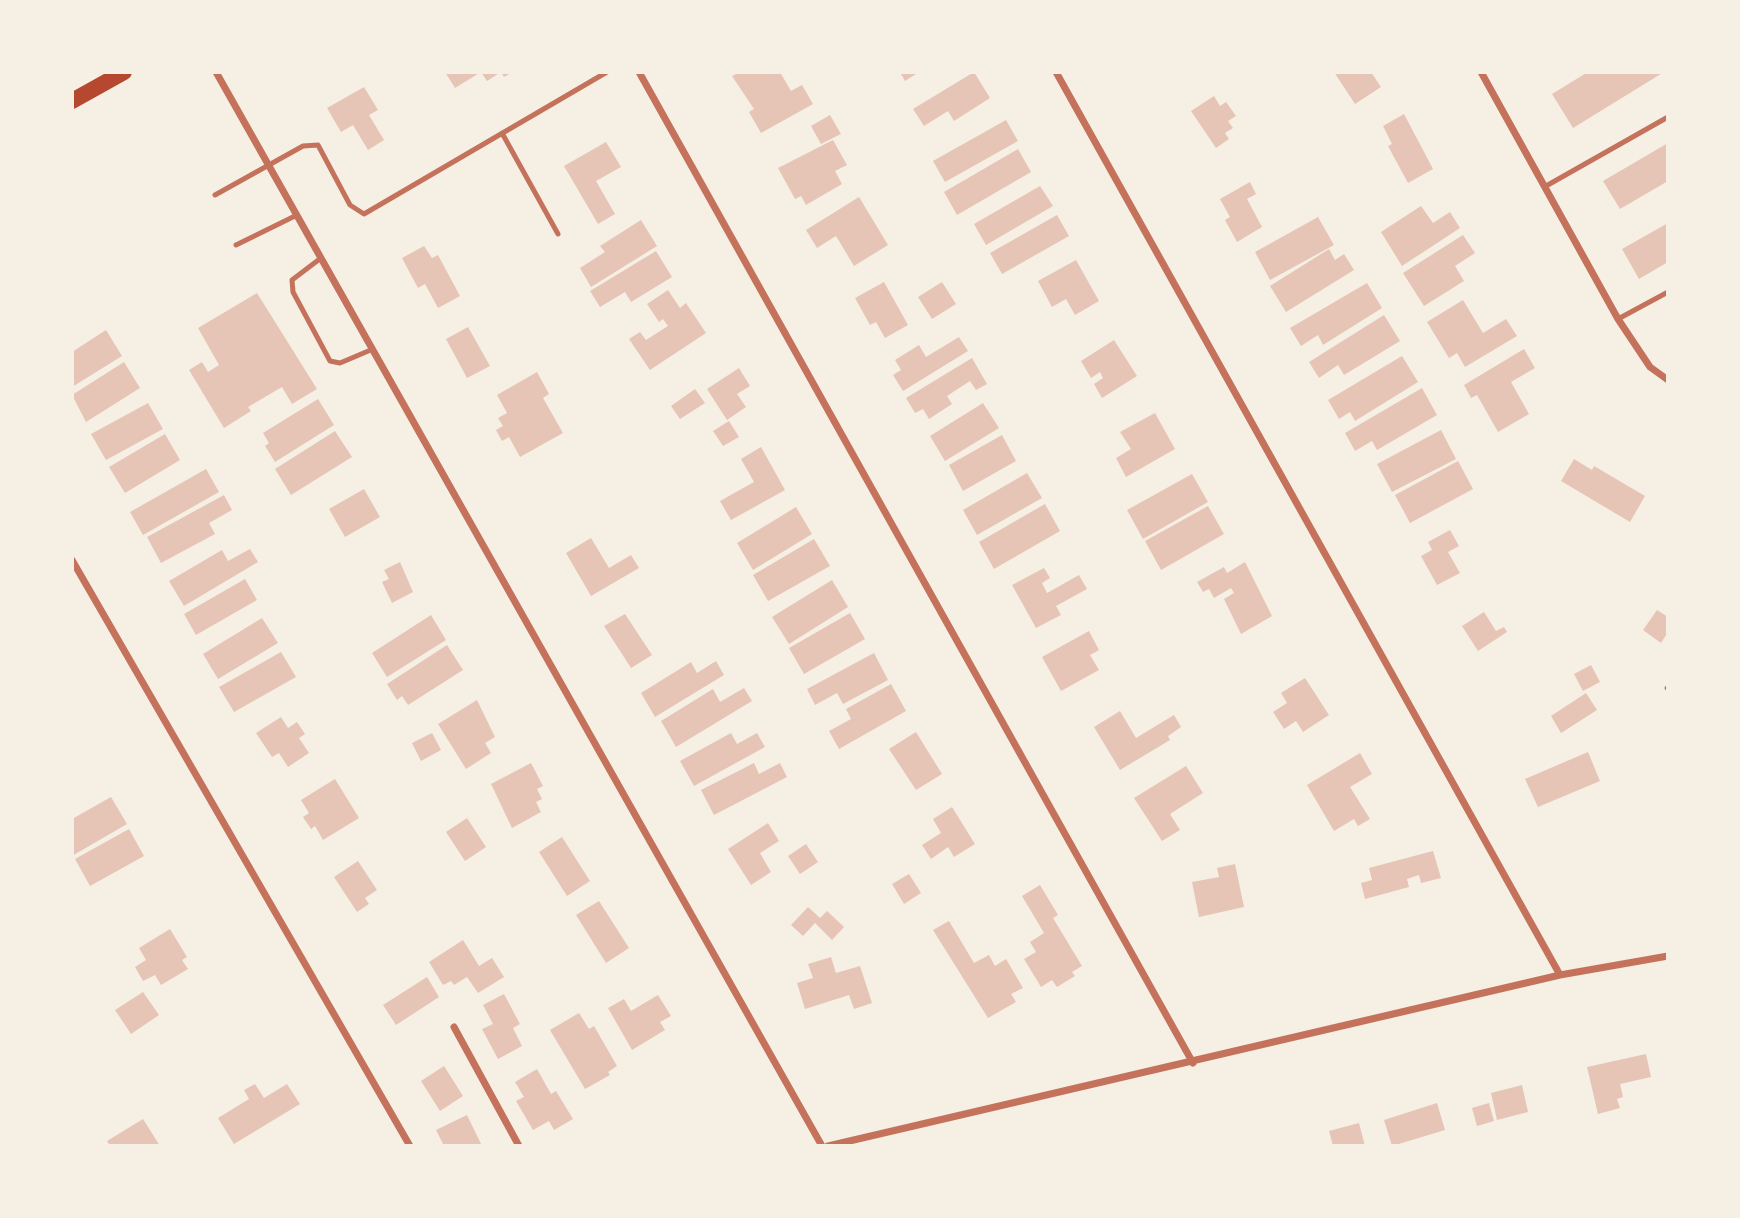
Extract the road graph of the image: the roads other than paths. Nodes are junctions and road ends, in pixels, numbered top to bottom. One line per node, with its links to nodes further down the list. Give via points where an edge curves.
1 (124, 72): 8 (main road)
2 (216, 72): 11 (street)
3 (607, 72): 7 (lane)
4 (639, 72): 26 (street)
5 (1056, 72): 24 (street)
6 (1481, 72): 12 (street)
7 (598, 74): 10 (lane)
8 (72, 101)
9 (1668, 117): 12 (lane)
10 (502, 133): 11 (lane, via 364,214 350,205 318,145 303,146); 15 (lane)
11 (269, 166): 13 (lane); 14 (street)
12 (1546, 186): 19 (street)
13 (215, 195)
14 (297, 215): 16 (lane); 17 (street)
15 (558, 234)
16 (236, 246)
17 (321, 258): 20 (street); 20 (lane, via 292,280 293,292 330,361 340,363)
18 (1668, 292): 19 (lane)
19 (1618, 319): 21 (street, via 1650,367)
20 (373, 349): 29 (street)
21 (1668, 380)
22 (72, 560): 27 (street)
23 (1668, 956): 24 (street)
24 (1560, 975): 26 (street)
25 (454, 1027): 28 (street)
26 (1193, 1063): 30 (street)
27 (410, 1146)
28 (519, 1146)
29 (822, 1146)
30 (828, 1146)

